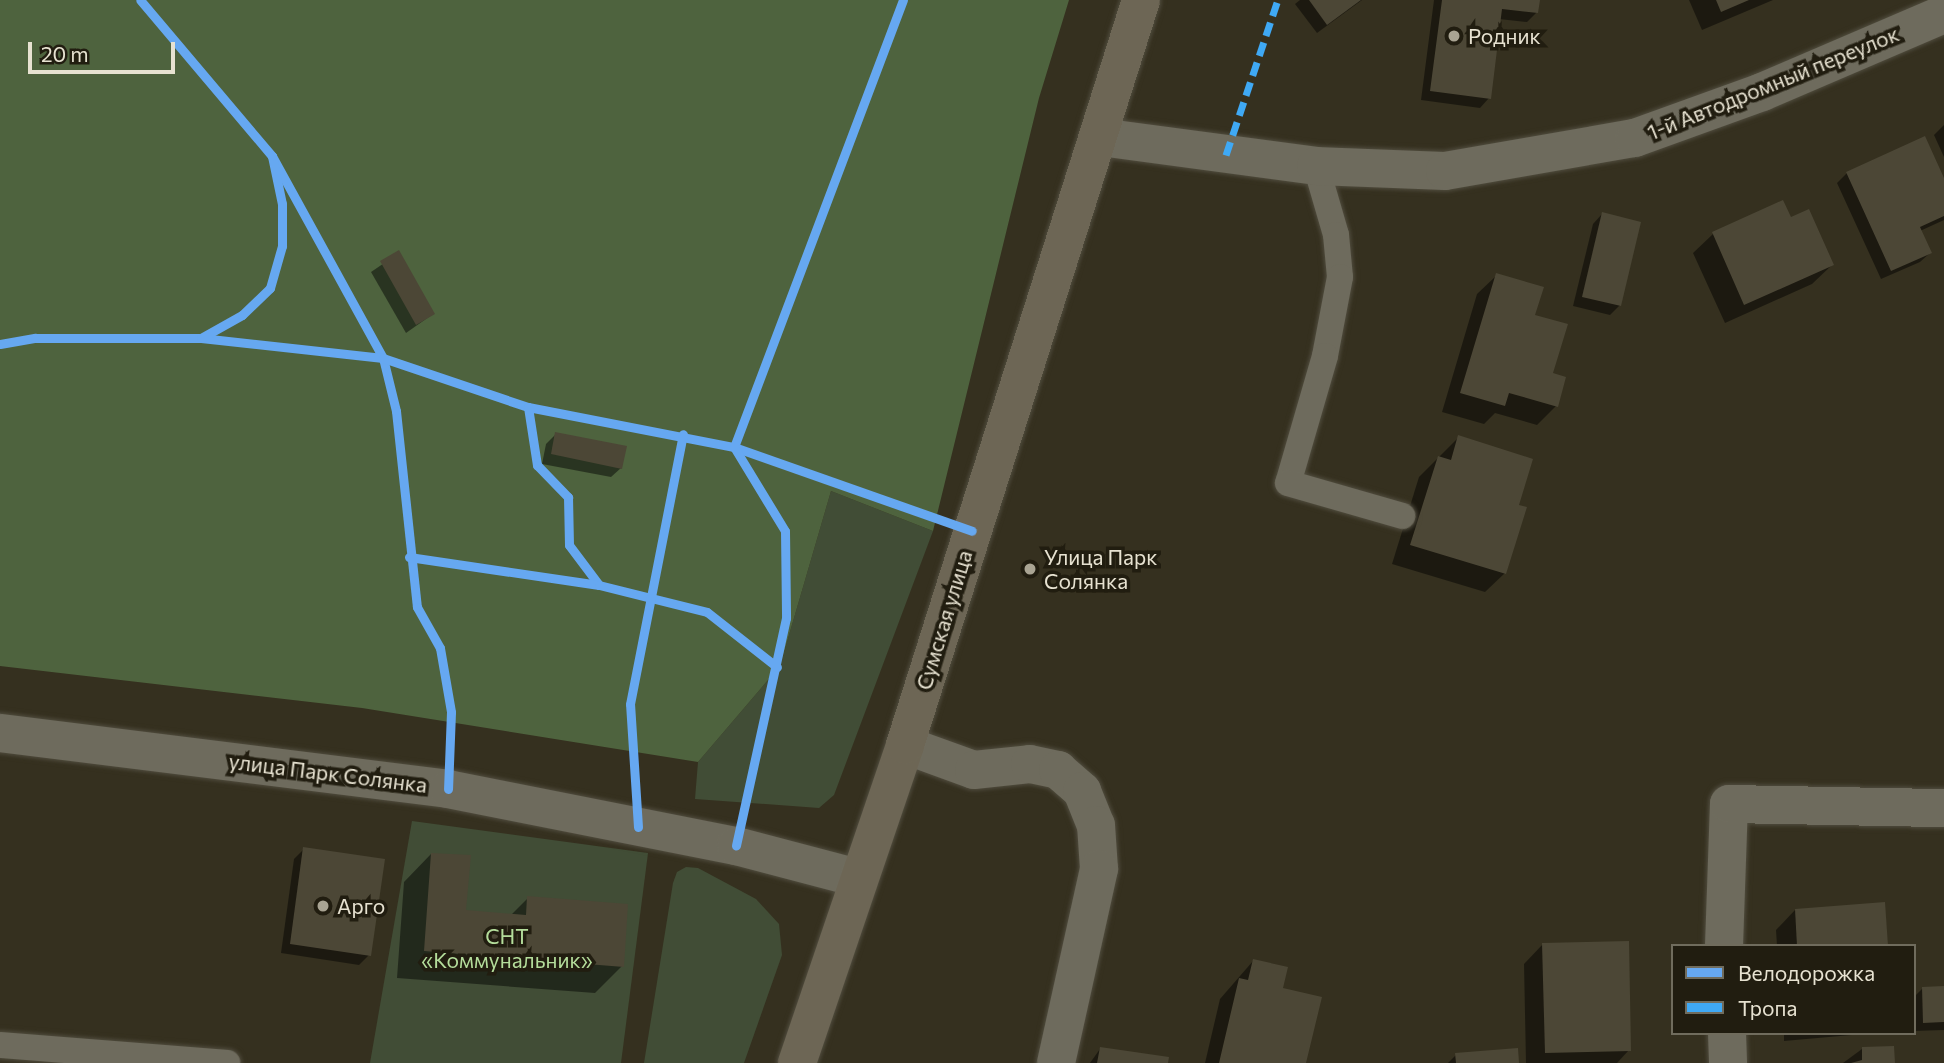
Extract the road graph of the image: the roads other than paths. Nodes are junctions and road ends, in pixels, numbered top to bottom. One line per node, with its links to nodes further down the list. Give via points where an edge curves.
1 (1141, 0): 3 (main road, Сумская улица)
2 (1944, 14): 4 (street, 1-й Автодромный переулок, via 1762,93 1635,138 1445,171)
3 (1100, 137): 4 (street, 1-й Автодромный переулок); 7 (main road, Сумская улица)
4 (1316, 166): 5 (lane, via 1336,235 1340,276 1325,356 1288,483)
5 (1402, 516)
6 (0, 733): 9 (street, улица Парк Солянка, via 448,789 736,846)
7 (905, 745): 9 (main road, Сумская улица); 15 (street, via 974,770 1031,764 1058,769 1082,791 1096,825 1099,869)
8 (1944, 808): 10 (street, via 1729,804)
9 (858, 878): 14 (main road, Сумская улица)
10 (1724, 944)
11 (1727, 1035): 16 (street)
12 (0, 1045): 13 (lane)
13 (226, 1063)
14 (797, 1063)
15 (1056, 1063)
16 (1728, 1063)

